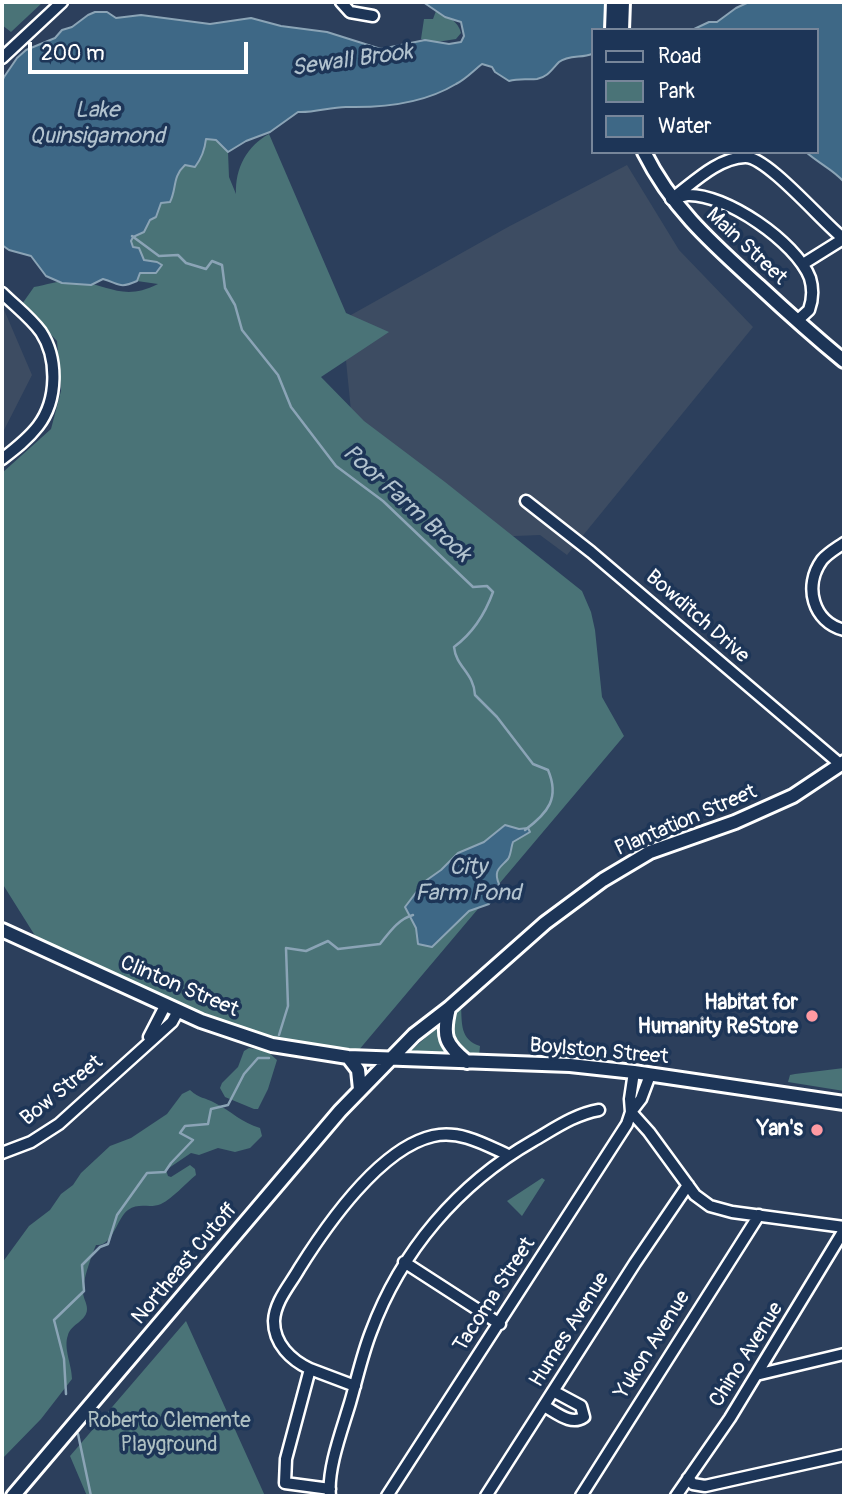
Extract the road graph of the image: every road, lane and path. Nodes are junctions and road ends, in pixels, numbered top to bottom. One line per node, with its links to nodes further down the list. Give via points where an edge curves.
1 (62, 2): 8 (street)
2 (341, 2): 5 (street, via 350,12)
3 (613, 2): 6 (main road)
4 (623, 2): 7 (main road)
5 (373, 16)
6 (612, 28)
7 (622, 28)
8 (2, 56)
9 (645, 154): 10 (main road, Main Street)
10 (671, 199): 11 (street, via 716,166 748,156); 12 (street, Main Street, via 693,196 743,214 784,242); 14 (main road, Main Street)
11 (844, 239): 12 (street)
12 (803, 264): 14 (street, Main Street, via 812,296 810,310)
13 (2, 293): 18 (street, via 40,331 51,351 53,371 52,395 40,424)
14 (797, 321): 15 (main road, Main Street)
15 (820, 341): 16 (main road, Main Street); 17 (main road, Main Street)
16 (844, 361)
17 (844, 371)
18 (2, 459)
19 (526, 501): 22 (street, Bowditch Drive)
20 (844, 543): 21 (street, via 824,557 812,592 822,618)
21 (844, 630)
22 (842, 763): 25 (main road, Plantation Street, via 793,796 669,844 618,870 554,915)
23 (2, 930): 24 (main road, Clinton Street)
24 (165, 1006): 26 (main road, Clinton Street); 27 (street, Bow Street)
25 (449, 1008): 29 (main road, Plantation Street); 30 (main road, via 447,1041)
26 (178, 1011): 27 (street, Bow Street, via 172,1022); 28 (main road, Clinton Street, via 272,1045)
27 (140, 1049): 37 (street, Bow Street, via 51,1129)
28 (348, 1057): 29 (main road, Boylston Street); 33 (main road, via 358,1070)
29 (389, 1060): 30 (main road, Boylston Street); 33 (main road, Northeast Cutoff)
30 (467, 1062): 31 (main road, Boylston Street)
31 (634, 1072): 32 (main road, Boylston Street); 36 (street, Tacoma Street)
32 (650, 1074): 34 (main road, Boylston Street); 36 (street, Tacoma Street)
33 (360, 1089): 53 (main road, Northeast Cutoff)
34 (844, 1103)
35 (600, 1110): 38 (street, via 567,1121)
36 (631, 1112): 39 (street); 43 (street, Tacoma Street)
37 (2, 1153)
38 (508, 1155): 42 (street, via 466,1188); 45 (street, via 464,1136 430,1136 396,1155 348,1200 313,1247 275,1313 282,1348)
39 (688, 1185): 40 (street, via 710,1206); 48 (street, Humes Avenue)
40 (759, 1215): 41 (street); 56 (street, Yukon Avenue)
41 (844, 1228): 46 (street, Chino Avenue)
42 (404, 1262): 43 (street); 47 (street, via 371,1331)
43 (500, 1324): 54 (street, Tacoma Street)
44 (844, 1354): 46 (street)
45 (310, 1369): 47 (street); 52 (street, via 286,1459 285,1483)
46 (756, 1374): 51 (street, Chino Avenue)
47 (355, 1386): 52 (street)
48 (553, 1391): 49 (street, Humes Avenue); 49 (street, via 581,1406 584,1417 570,1420)
49 (544, 1406): 55 (street, Humes Avenue)
50 (844, 1455): 51 (street, via 705,1486)
51 (688, 1478): 57 (street, Chino Avenue)
52 (330, 1493)
53 (13, 1496)
54 (387, 1496)
55 (486, 1496)
56 (580, 1496)
57 (676, 1496)

